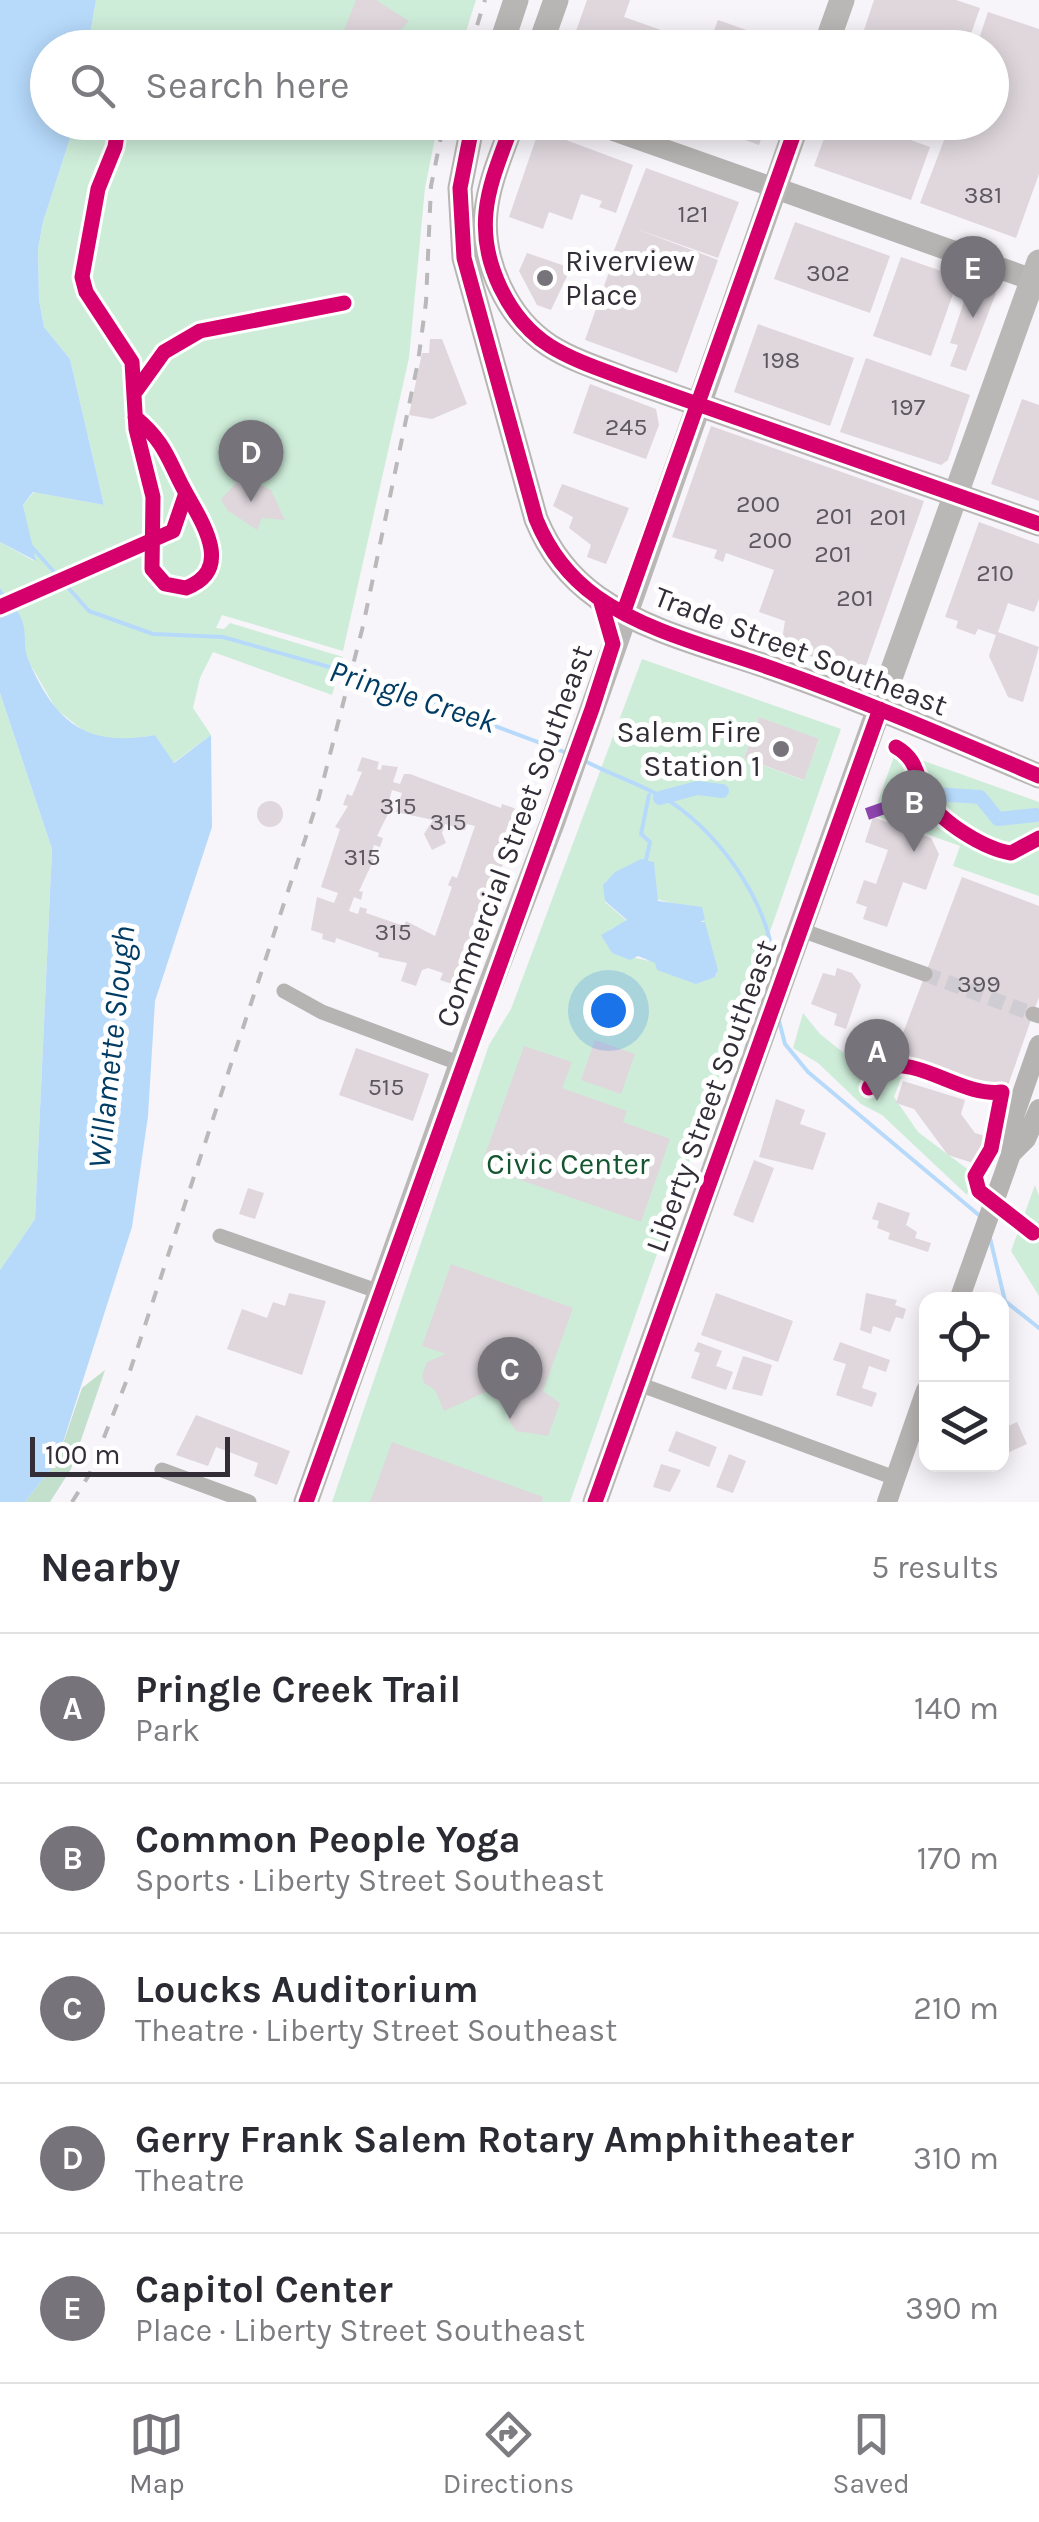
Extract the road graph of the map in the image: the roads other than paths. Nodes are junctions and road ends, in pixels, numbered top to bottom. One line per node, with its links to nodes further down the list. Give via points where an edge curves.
1 (516, 0): 4 (highway)
2 (556, 0): 5 (highway)
3 (842, 0): 6 (main road)
4 (506, 30)
5 (545, 30)
6 (831, 30)
7 (469, 140): 16 (highway, Trade Street Southeast, via 460,188 464,258 531,503 550,548)
8 (507, 140): 13 (highway, via 491,187 486,237 515,314 554,349)
9 (639, 140): 11 (street)
10 (792, 140): 11 (main road, Commercial Street Southeast)
11 (775, 188): 12 (main road); 13 (main road, Commercial Street Southeast)
12 (1037, 274): 14 (main road, Liberty Street Southeast)
13 (698, 404): 14 (highway); 17 (main road, Commercial Street Southeast)
14 (956, 495): 15 (highway); 19 (main road, Liberty Street Southeast)
15 (1039, 524)
16 (600, 599): 17 (highway, Trade Street Southeast); 18 (main road)
17 (624, 612): 18 (main road, Commercial Street Southeast); 19 (highway, Trade Street Southeast)
18 (613, 644): 25 (main road, Commercial Street Southeast)
19 (880, 709): 20 (highway, Trade Street Southeast); 21 (main road, Liberty Street Southeast)
20 (1039, 776)
21 (804, 921): 22 (street, via 830,940); 31 (main road, Liberty Street Southeast)
22 (925, 974)
23 (284, 990): 25 (street, via 322,1012)
24 (1039, 1045): 27 (street, via 1009,1132)
25 (461, 1064): 29 (main road, Commercial Street Southeast)
26 (1039, 1109): 27 (street)
27 (1011, 1154): 30 (street)
28 (220, 1236): 29 (street)
29 (380, 1292): 36 (main road, Commercial Street Southeast)
30 (962, 1292)
31 (636, 1384): 34 (street); 37 (main road, Liberty Street Southeast)
32 (919, 1410): 34 (street)
33 (162, 1470): 35 (street)
34 (895, 1478): 38 (street)
35 (250, 1502)
36 (306, 1502)
37 (595, 1502)
38 (886, 1502)

